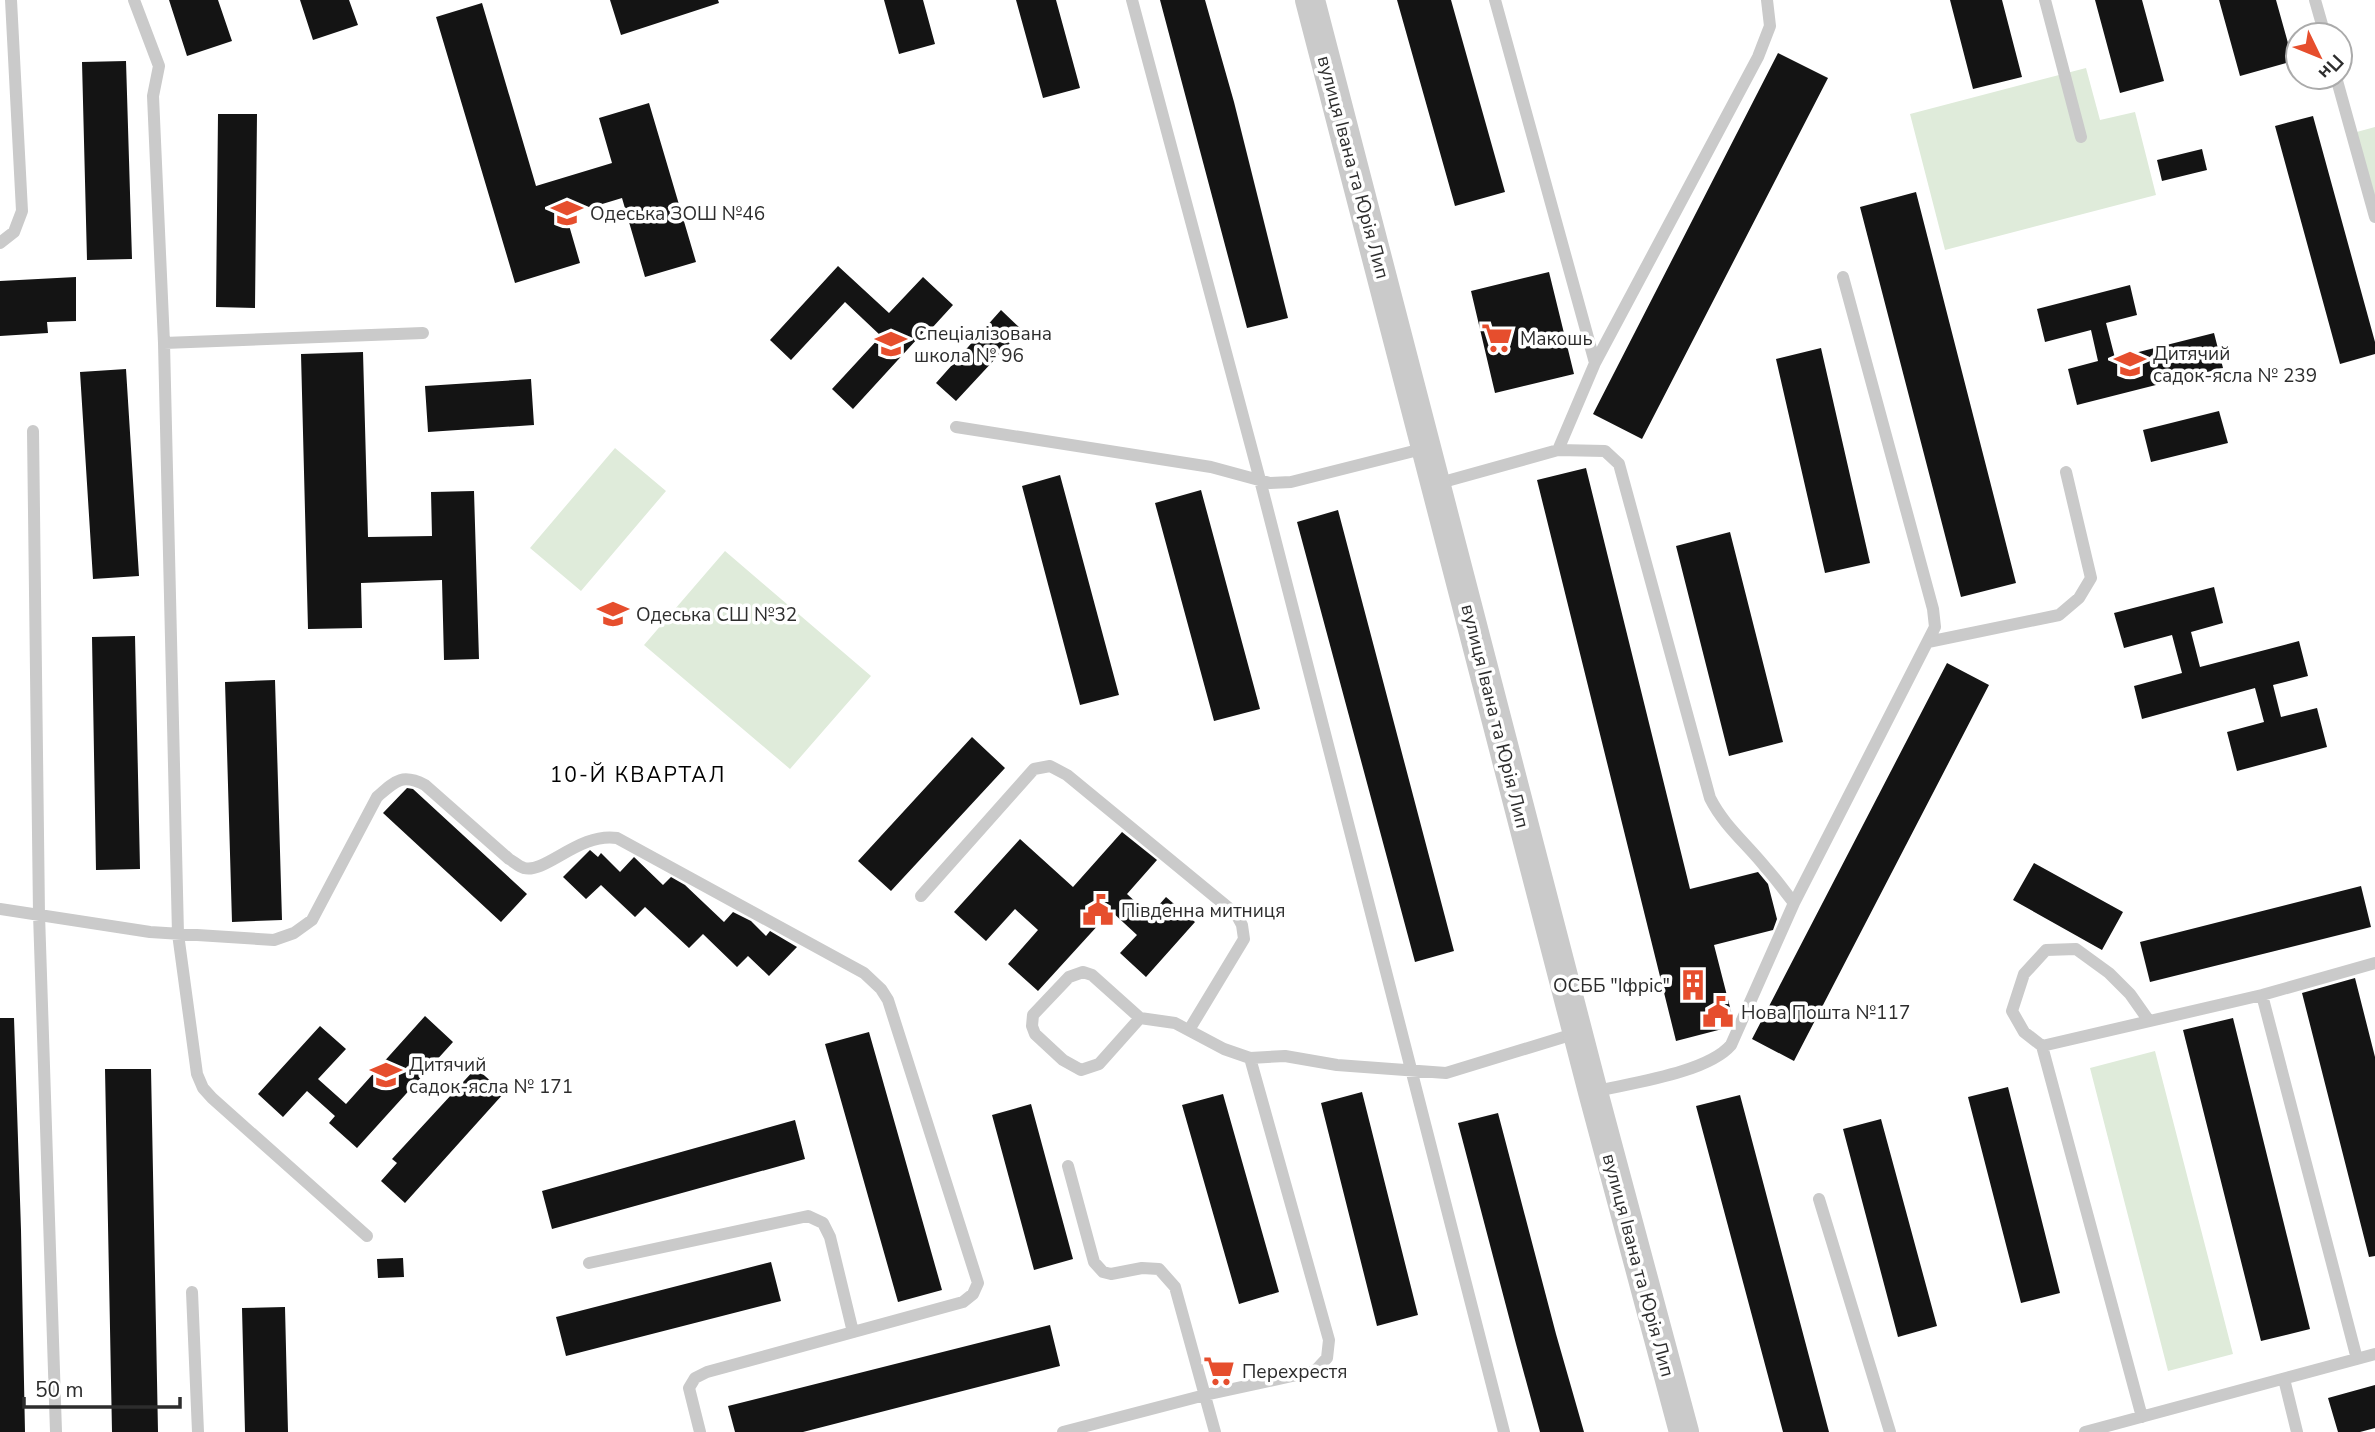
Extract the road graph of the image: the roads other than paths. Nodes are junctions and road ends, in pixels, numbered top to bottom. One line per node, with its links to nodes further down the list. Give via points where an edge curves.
1 (11, 0): 13 (lane, via 22,211 14,232)
2 (134, 0): 16 (lane, via 159,66 153,96)
3 (1132, 0): 23 (lane)
4 (1310, 0): 20 (street, вулиця Івана та Юрія Лип)
5 (1495, 0): 17 (lane)
6 (1767, 0): 17 (lane, via 1770,26 1758,57)
7 (2045, 0): 11 (lane)
8 (2315, 0): 9 (lane)
9 (2321, 21)
10 (2340, 91): 12 (lane)
11 (2081, 137)
12 (2375, 217)
13 (0, 243)
14 (1843, 277): 25 (lane, via 1933,610 1935,627)
15 (422, 333): 16 (lane)
16 (164, 344): 30 (lane)
17 (1595, 363): 21 (lane)
18 (956, 427): 23 (lane, via 1211,467)
19 (33, 431): 29 (lane)
20 (1426, 447): 23 (lane, via 1291,482); 24 (street, вулиця Івана та Юрія Лип)
21 (1558, 450): 24 (lane); 27 (lane, via 1605,451 1619,464 1710,798 1732,832)
22 (2066, 472): 25 (lane, via 2091,578 2079,598 2059,615)
23 (1260, 480): 39 (lane)
24 (1436, 484): 36 (street, вулиця Івана та Юрія Лип)
25 (1928, 642): 27 (lane)
26 (921, 896): 35 (lane, via 1034,769 1050,766 1226,905 1242,925 1244,939)
27 (1794, 903): 40 (lane, via 1723,1054 1702,1065)
28 (0, 909): 29 (lane)
29 (39, 914): 30 (lane); 52 (lane)
30 (178, 934): 43 (lane, via 197,1074 203,1088); 46 (lane, via 274,940 293,933 312,920 377,797 394,782 411,778 524,868 538,867 584,842 604,836 617,838 864,973 888,1000 978,1283 963,1302)
31 (2375, 963): 32 (lane)
32 (2262, 995): 34 (lane); 48 (lane)
33 (1140, 1018): 33 (lane, via 1099,1064 1081,1070 1063,1060 1032,1026 1034,1015 1069,977 1083,972); 35 (lane)
34 (2149, 1021): 37 (lane); 37 (lane, via 2109,973 2076,949 2046,950 2024,974 2012,1011 2024,1032)
35 (1189, 1030): 38 (lane)
36 (1577, 1033): 39 (lane, via 1446,1073); 40 (street, вулиця Івана та Юрія Лип)
37 (2042, 1046): 51 (lane)
38 (1250, 1058): 39 (lane, via 1285,1056); 50 (lane, via 1329,1340 1327,1358 1315,1371)
39 (1413, 1071): 57 (lane)
40 (1593, 1093): 58 (street, вулиця Івана та Юрія Лип)
41 (1068, 1166): 50 (lane, via 1094,1262 1111,1274 1159,1269 1175,1287)
42 (1819, 1199): 59 (lane)
43 (368, 1236)
44 (589, 1263): 46 (lane, via 808,1216 822,1223 830,1237)
45 (192, 1292): 53 (lane)
46 (853, 1332): 54 (lane, via 695,1378 689,1388)
47 (2375, 1354): 48 (lane)
48 (2357, 1359): 49 (lane)
49 (2284, 1379): 51 (lane); 61 (lane)
50 (1205, 1395): 55 (lane); 56 (lane)
51 (2142, 1417): 60 (lane)
52 (56, 1432)
53 (198, 1432)
54 (700, 1432)
55 (1063, 1432)
56 (1216, 1432)
57 (1504, 1432)
58 (1684, 1432)
59 (1891, 1432)
60 (2085, 1432)
61 (2297, 1432)

